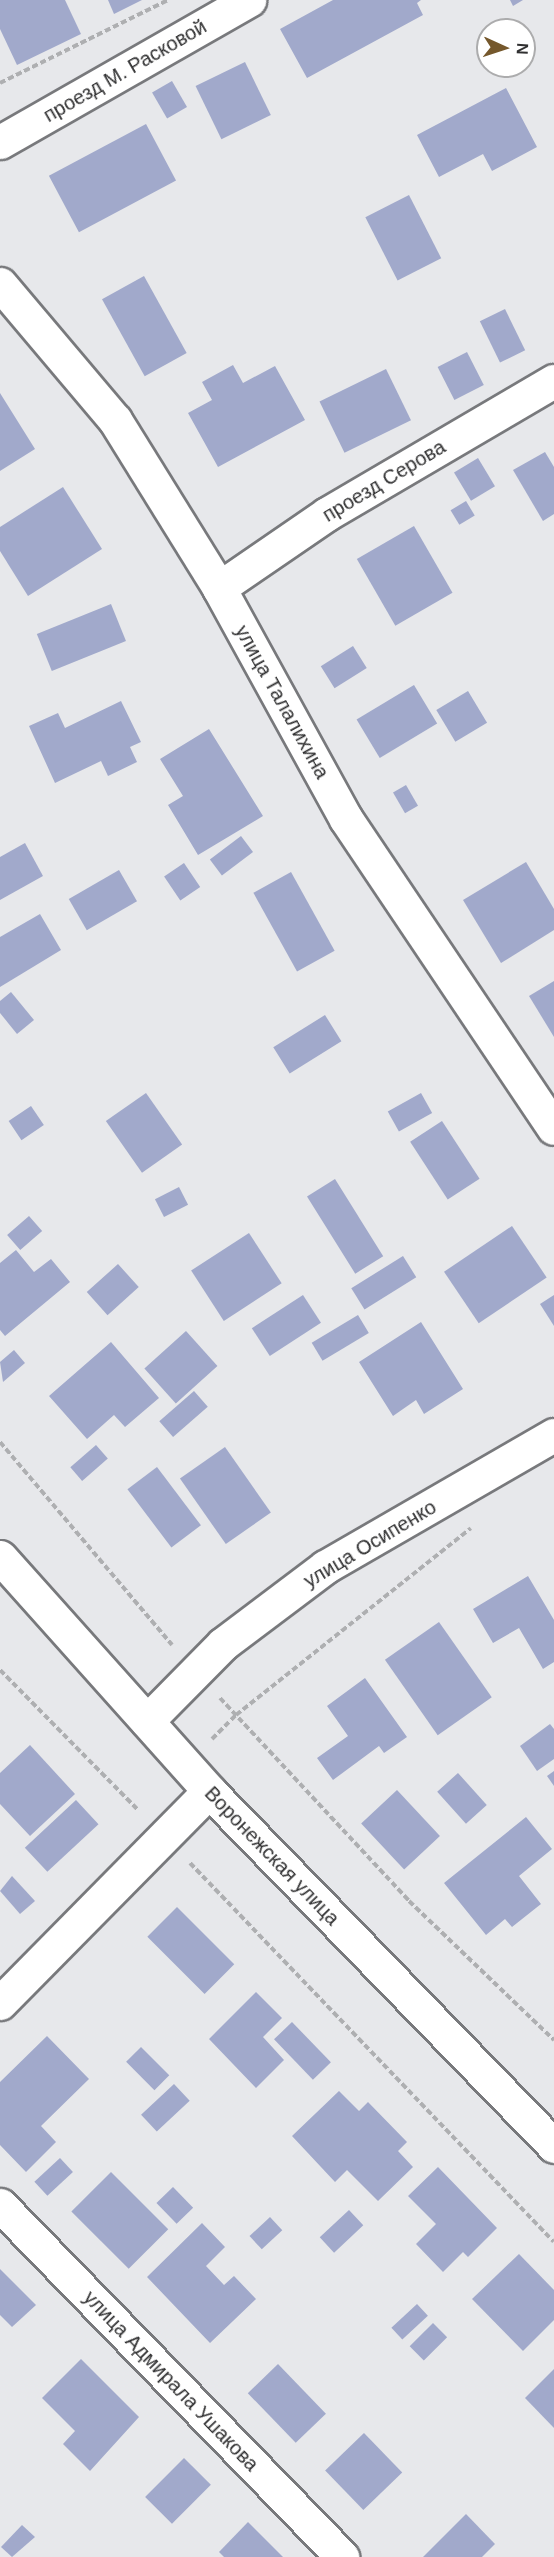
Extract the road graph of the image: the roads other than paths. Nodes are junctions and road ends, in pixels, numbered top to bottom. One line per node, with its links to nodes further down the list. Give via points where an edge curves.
1 (249, 0): 2 (street, проезд М. Расковой)
2 (0, 142)
3 (0, 284): 5 (street, улица Талалихина, via 115,420)
4 (554, 381): 5 (street, проезд Серова, via 327,514)
5 (219, 588): 6 (street, улица Талалихина, via 346,819)
6 (554, 1128)
7 (554, 1435): 9 (street, улица Осипенко, via 326,1567 223,1644)
8 (0, 1557): 9 (street, Воронежская улица)
9 (147, 1721): 10 (street, Воронежская улица)
10 (209, 1791): 11 (street); 12 (street, Воронежская улица)
11 (0, 2003)
12 (554, 2146)
13 (0, 2205): 14 (street, улица Адмирала Ушакова)
14 (342, 2557)

